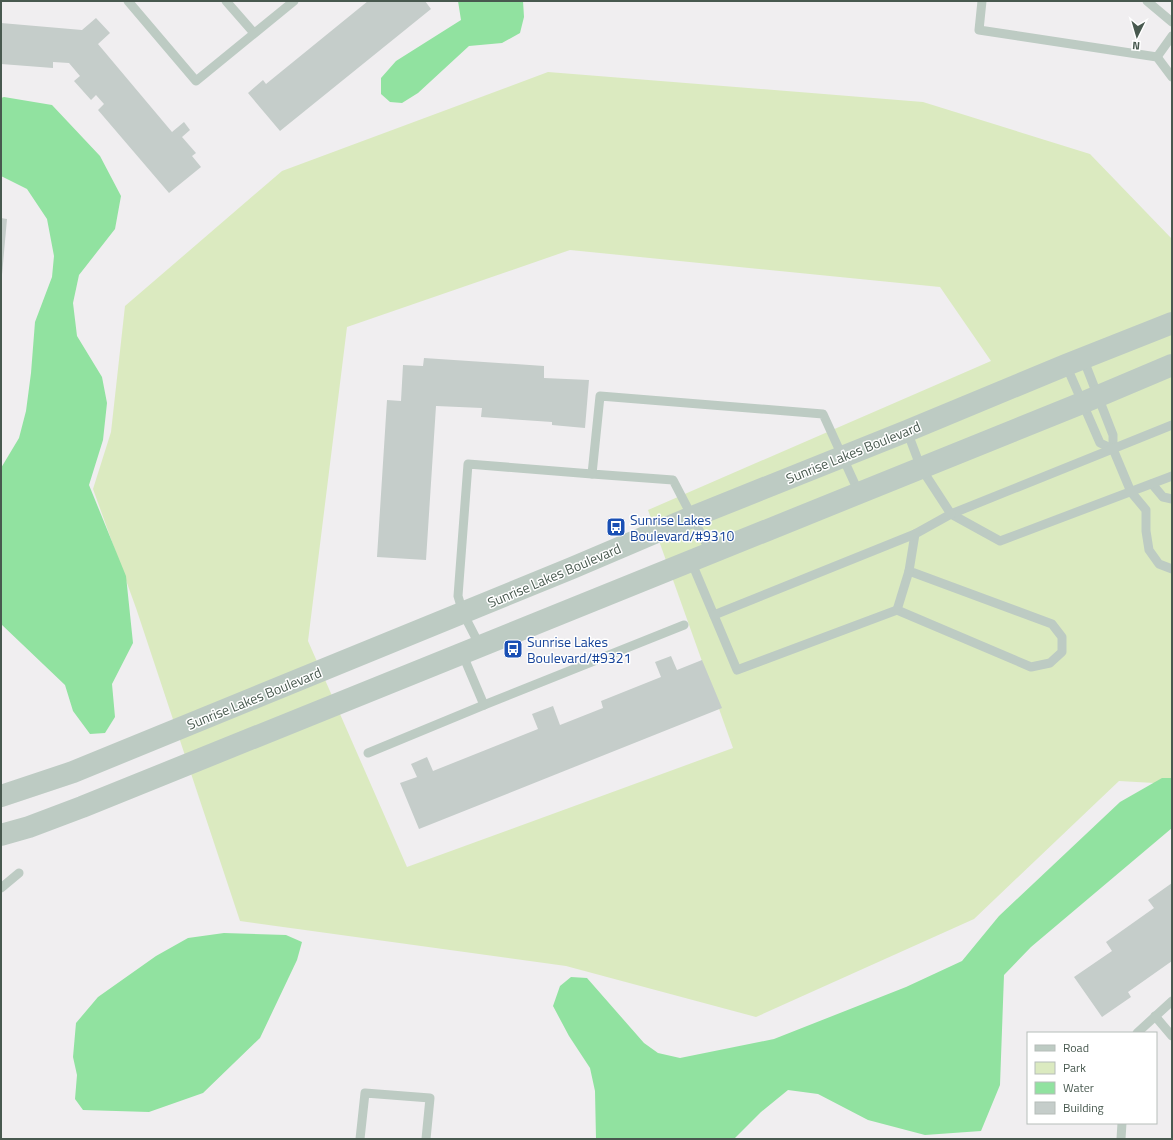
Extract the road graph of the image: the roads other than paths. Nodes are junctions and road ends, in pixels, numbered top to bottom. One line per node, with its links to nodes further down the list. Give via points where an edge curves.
1 (128, 1): 7 (lane, via 196,80)
2 (226, 1): 7 (lane)
3 (294, 1): 7 (lane)
4 (982, 1): 9 (lane, via 979,30)
5 (1147, 1): 6 (lane)
6 (1172, 22)
7 (254, 33)
8 (1172, 36): 9 (lane)
9 (1157, 57): 10 (lane)
10 (1172, 77)
11 (1172, 323): 12 (street, Sunrise Lakes Boulevard)
12 (1074, 361): 14 (lane); 14 (lane); 16 (street, Sunrise Lakes Boulevard)
13 (1172, 366): 14 (street)
14 (1090, 400): 17 (lane, via 1113,435); 17 (lane, via 1100,443); 19 (street)
15 (1172, 425): 17 (lane)
16 (906, 431): 18 (street, Sunrise Lakes Boulevard); 19 (lane)
17 (1112, 449): 23 (lane); 26 (lane)
18 (842, 456): 20 (lane, via 823,414 600,396); 24 (lane); 27 (street, Sunrise Lakes Boulevard)
19 (921, 468): 24 (street); 26 (lane)
20 (592, 474): 27 (lane, via 673,480); 34 (lane, via 468,464 458,596)
21 (1172, 476): 22 (lane)
22 (1152, 484): 23 (lane); 25 (lane, via 1163,497)
23 (1131, 492): 26 (lane, via 1000,540); 31 (lane, via 1146,510 1149,550 1159,564)
24 (859, 493): 29 (street)
25 (1172, 499)
26 (952, 514): 28 (lane)
27 (692, 517): 29 (lane); 34 (street, Sunrise Lakes Boulevard)
28 (915, 534): 32 (lane); 35 (lane)
29 (711, 552): 30 (street)
30 (691, 561): 35 (lane); 37 (street)
31 (1172, 569)
32 (909, 571): 33 (lane); 33 (lane, via 1052,624 1062,637 1062,652 1050,663 1031,667)
33 (897, 610): 35 (lane, via 737,670)
34 (463, 613): 37 (lane); 40 (street, Sunrise Lakes Boulevard, via 73,772)
35 (714, 615)
36 (684, 625): 38 (lane)
37 (471, 649): 38 (lane); 41 (street, via 82,807)
38 (484, 705): 39 (lane)
39 (368, 753)
40 (1, 796)
41 (1, 835)
42 (19, 873): 43 (lane)
43 (1, 888)
44 (1172, 1001): 45 (lane)
45 (1155, 1016): 46 (lane); 47 (lane)
46 (1137, 1032)
47 (1172, 1036)
48 (1122, 1124): 51 (lane)
49 (360, 1139): 50 (lane, via 365,1093 430,1098)
50 (426, 1139)
51 (1121, 1139)

